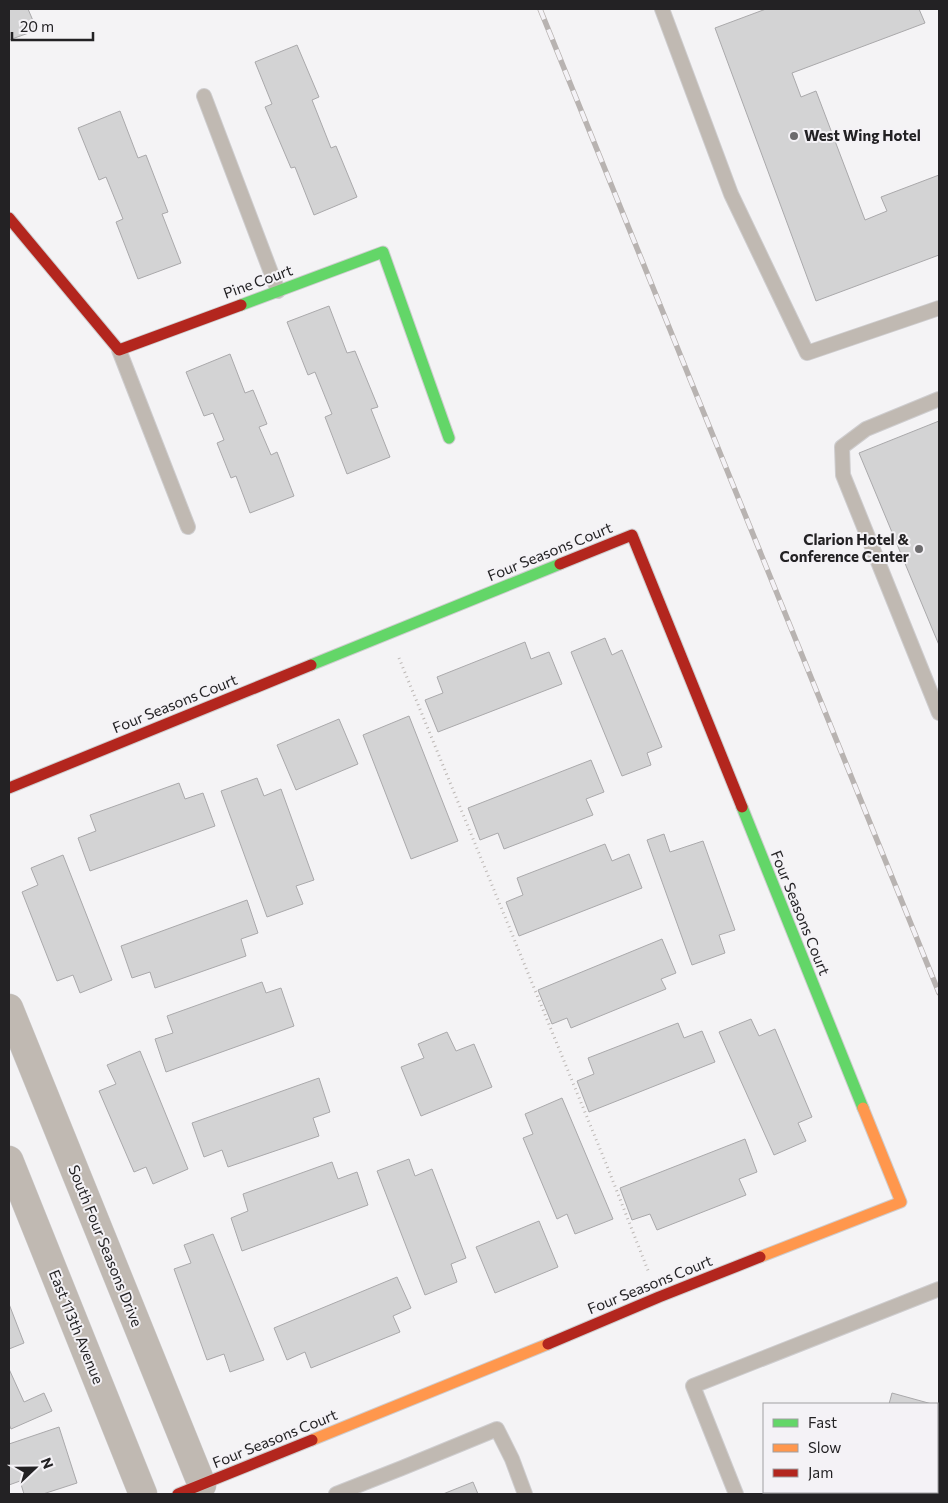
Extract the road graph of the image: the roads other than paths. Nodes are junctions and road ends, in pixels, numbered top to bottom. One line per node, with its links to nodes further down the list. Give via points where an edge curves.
1 (662, 9): 5 (lane, via 731,194 807,353)
2 (204, 96): 4 (lane)
3 (9, 218): 6 (street)
4 (278, 290): 6 (street, Pine Court); 8 (street, Pine Court, via 383,252)
5 (939, 308)
6 (119, 350): 9 (lane)
7 (939, 399): 10 (lane, via 866,428 842,447 843,475)
8 (449, 438)
9 (188, 527)
10 (939, 713)
11 (9, 788): 15 (street, Four Seasons Court, via 632,536 901,1202 658,1297)
12 (9, 1008): 15 (street, South Four Seasons Drive)
13 (9, 1160): 16 (street, East 113th Avenue)
14 (939, 1289): 19 (lane, via 693,1386)
15 (190, 1490)
16 (143, 1494)
17 (336, 1494): 18 (lane, via 497,1429)
18 (525, 1494)
19 (736, 1494)

